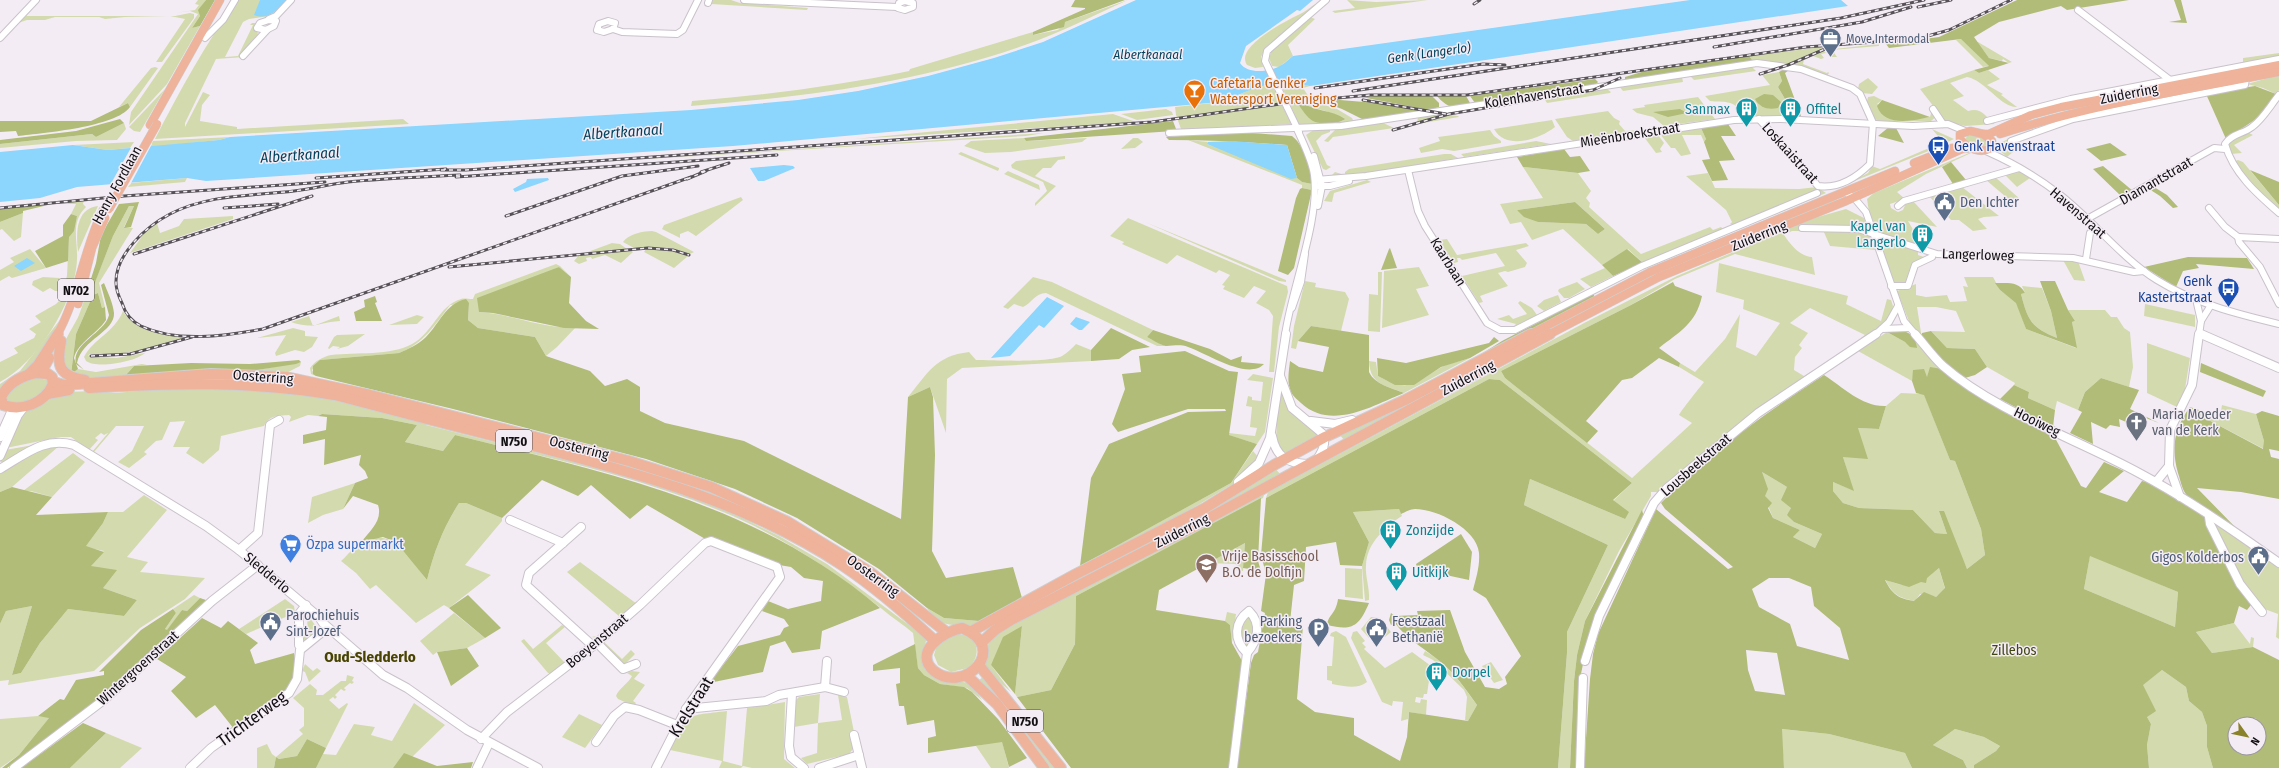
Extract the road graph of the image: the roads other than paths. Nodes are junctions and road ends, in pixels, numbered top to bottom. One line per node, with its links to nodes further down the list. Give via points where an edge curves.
1 (36, 0): 17 (street)
2 (220, 0): 30 (main road, Henry Fordlaan / N702)
3 (226, 0): 18 (main road, Henry Fordlaan / N702)
4 (235, 0): 18 (street, Henry Fordlaan, via 222,20)
5 (292, 0): 13 (street); 14 (street)
6 (698, 0): 15 (street, via 683,30 676,34 622,32)
7 (744, 0): 9 (street)
8 (1326, 0): 33 (street, via 1270,46 1265,56 1267,66)
9 (897, 7): 10 (street, via 903,10); 10 (street, via 899,3 908,1 914,4)
10 (912, 8): 12 (street)
11 (2078, 10): 23 (street, Zuiderring)
12 (920, 12)
13 (269, 20): 14 (street); 16 (street, via 258,24 257,28)
14 (276, 21): 16 (street, via 274,26)
15 (613, 29): 15 (street, via 604,32 597,29 600,23 610,19 615,24)
16 (261, 32): 19 (street)
17 (0, 38)
18 (205, 38): 30 (main road, Henry Fordlaan / N702)
19 (243, 56)
20 (2279, 59): 23 (street, Zuiderring)
21 (2279, 65): 34 (main road, Zuiderring, via 2061,107 2030,116)
22 (2279, 72): 24 (main road, Zuiderring)
23 (2170, 80): 28 (street, Zuiderring, via 2066,100)
24 (2246, 82): 34 (main road, Zuiderring, via 2097,107); 38 (street, Zuiderring, via 2073,119)
25 (2279, 94): 43 (street, via 2252,127 2227,141)
26 (1933, 109): 32 (street)
27 (1759, 119): 31 (street, Mieënbroekstraat); 31 (street, Loskaaistraat, via 1818,186 1825,188 1845,182 1870,164); 45 (street, Mieënbroekstraat, via 1709,123)
28 (1995, 120): 29 (street, Zuiderring); 34 (street)
29 (1987, 122)
30 (154, 124): 52 (main road, Henry Fordlaan / N702)
31 (1873, 124): 32 (street, Mieënbroekstraat); 33 (street, Kolenhavenstraat, via 1860,94 1852,88 1801,68 1757,63 1359,123)
32 (1944, 124): 37 (street)
33 (1298, 129): 35 (street, Kolenhavenstraat, via 1260,128); 46 (street)
34 (2000, 132): 36 (main road, Zuiderring); 38 (street); 39 (main road, Zuiderring)
35 (1169, 133)
36 (1983, 134): 37 (main road); 39 (main road)
37 (1962, 136): 41 (main road); 48 (main road, Zuiderring)
38 (2019, 137): 40 (street, Zuiderring)
39 (1991, 140): 42 (main road)
40 (2011, 140)
41 (1970, 148): 42 (main road); 49 (main road, Zuiderring, via 1962,149)
42 (1989, 149): 44 (street, Havenstraat)
43 (2225, 149): 53 (street, via 2247,181); 56 (street, Diamantstraat, via 2214,148)
44 (2019, 168): 50 (street, via 1904,202); 56 (street, Havenstraat, via 2060,194)
45 (1408, 170): 46 (street, Mieënbroekstraat, via 1366,176 1336,185); 77 (street, Kaarbaan, via 1418,211 1425,226 1487,323 1500,330)
46 (1319, 182): 83 (street, via 1305,248 1305,264 1298,293 1289,313)
47 (1817, 193): 54 (street, Zuiderring)
48 (1842, 193): 49 (street, Hooiweg); 55 (main road, Zuiderring)
49 (1850, 199): 59 (street, Hooiweg, via 1868,216); 98 (main road, Zuiderring, via 1659,278)
50 (1898, 206)
51 (2209, 208): 60 (street, via 2225,227)
52 (106, 210): 79 (main road, Henry Fordlaan / N702, via 92,248 82,293); 82 (main road, Henry Fordlaan / N702, via 89,240 75,296 67,315 52,344)
53 (2279, 213)
54 (1763, 216): 55 (street); 62 (street, Zuiderring)
55 (1784, 216): 65 (main road, Zuiderring)
56 (2087, 219): 58 (street, Havenstraat)
57 (1802, 228): 59 (street, Langerloweg, via 1851,228)
58 (2092, 229): 64 (street); 66 (street, Havenstraat)
59 (1874, 234): 64 (street, Langerloweg, via 1942,255); 67 (street, Hooiweg)
60 (2238, 237): 61 (street); 69 (street, via 2239,242 2260,267)
61 (2279, 239)
62 (1676, 252): 65 (street); 77 (street, Zuiderring, via 1629,272)
63 (1932, 257): 67 (street, via 1915,266 1908,286)
64 (2086, 259): 66 (street, Langerloweg, via 2134,272)
65 (1662, 267): 92 (main road, Zuiderring, via 1574,310 1405,400)
66 (2144, 271): 68 (street, Langerloweg, via 2170,288)
67 (1892, 286): 71 (street, Hooiweg)
68 (2196, 299): 70 (street, Langerloweg); 73 (street)
69 (2279, 304)
70 (2211, 305): 73 (street); 75 (street, Langerloweg, via 2238,315)
71 (1898, 306): 72 (street, Lousbeekstraat); 74 (street, Hooiweg)
72 (1889, 322): 74 (street); 76 (street, Lousbeekstraat)
73 (2201, 322): 78 (street)
74 (1906, 324): 76 (street); 103 (street, Hooiweg, via 1942,365 1977,391)
75 (2279, 324)
76 (1882, 329): 125 (street, Lousbeekstraat, via 1758,413 1667,488 1654,503 1599,616)
77 (1515, 330)
78 (2199, 333): 80 (street); 101 (street, via 2192,385 2170,430)
79 (61, 341): 81 (main road, Henry Fordlaan / N702, via 45,363); 84 (main road, via 57,359 62,372 79,379)
80 (2279, 368)
81 (44, 373): 82 (main road); 85 (main road, via 52,377)
82 (28, 375): 86 (main road, via 14,381)
83 (1280, 376): 93 (street, via 1292,408); 94 (street, via 1277,383)
84 (105, 380): 85 (main road, Oosterring / N750, via 64,385); 117 (main road, Oosterring / N750, via 211,374 262,375 300,380 425,409 658,469 735,497 814,536 870,572)
85 (54, 382): 87 (main road)
86 (2, 391): 88 (main road)
87 (47, 394): 89 (main road, Oosterring / N750); 119 (main road, Oosterring / N750, via 77,389 206,382 278,385 335,395 622,469 702,495 780,530 862,580 907,614)
88 (0, 400): 90 (main road, via 5,407)
89 (24, 407): 90 (main road, Oosterring / N750); 97 (street)
90 (13, 408): 95 (street)
91 (279, 420): 111 (street, via 270,425 258,533)
92 (1358, 420): 93 (street, via 1335,424); 96 (main road, Zuiderring)
93 (1309, 421): 96 (street)
94 (1272, 434): 99 (street, via 1274,447); 105 (street, via 1263,458 1252,472)
95 (0, 437)
96 (1324, 437): 98 (street, via 1324,449); 99 (main road, Zuiderring)
97 (0, 456)
98 (1318, 458): 100 (main road, Zuiderring)
99 (1284, 459): 100 (street); 105 (main road, Zuiderring, via 1242,486)
100 (1307, 464): 120 (main road, Zuiderring, via 1185,531 1022,615 993,632)
101 (2169, 466): 103 (street); 104 (street)
102 (0, 469): 111 (street, Sledderlo, via 38,447 53,442 68,442 206,526)
103 (2156, 482): 104 (street, Hooiweg)
104 (2180, 497): 106 (street, Hooiweg)
105 (1186, 516): 118 (main road, Zuiderring)
106 (2209, 517): 112 (street, Hooiweg); 115 (street, via 2210,524 2241,584 2254,606)
107 (510, 520): 110 (street)
108 (581, 527): 110 (street)
109 (711, 541): 121 (street, Boeyenstraat, via 705,542 693,552 640,605); 133 (street, Krelstraat, via 777,567 780,577)
110 (563, 543): 121 (street, via 529,573 526,585)
111 (239, 550): 113 (street, Sledderlo)
112 (2279, 563)
113 (258, 565): 114 (street, Sledderlo); 139 (street, Wintergroenstraat, via 212,601 105,699)
114 (306, 605): 116 (street, Sledderlo); 122 (street, via 299,614)
115 (2262, 612)
116 (327, 628): 136 (street, Sledderlo, via 383,675 394,679 446,717); 140 (street, Trichterweg, via 300,650 296,686 211,748)
117 (945, 631): 118 (main road, via 962,628); 119 (main road)
118 (972, 631): 120 (main road)
119 (934, 640): 128 (main road, via 928,655 934,670 948,677)
120 (982, 642): 127 (main road, via 983,656)
121 (595, 644): 126 (street, via 624,669); 136 (street, Boeyenstraat, via 507,712)
122 (299, 645)
123 (1247, 653): 123 (street, via 1255,644 1258,622 1249,609 1240,619 1237,641); 149 (street)
124 (827, 661): 130 (street)
125 (1586, 661)
126 (636, 664)
127 (979, 665): 128 (main road); 148 (main road, N750)
128 (966, 675): 147 (main road, N750, via 975,681 1007,719)
129 (1583, 678): 150 (street)
130 (826, 687): 131 (street); 132 (street)
131 (844, 692)
132 (792, 694): 133 (street, via 779,695 766,701); 144 (street, via 790,752 791,757)
133 (686, 709): 134 (street, Krelstraat)
134 (677, 725): 137 (street, via 625,706 619,710); 143 (street, Krelstraat)
135 (854, 735): 138 (street)
136 (485, 741): 141 (street, Boeyenstraat); 142 (street, Sledderlo)
137 (596, 742)
138 (859, 755): 145 (street); 146 (street)
139 (14, 768)
140 (190, 768)
141 (477, 768)
142 (538, 768)
143 (656, 768)
144 (804, 768)
145 (819, 768)
146 (862, 768)
147 (1044, 768)
148 (1061, 768)
149 (1233, 768)
150 (1580, 768)

